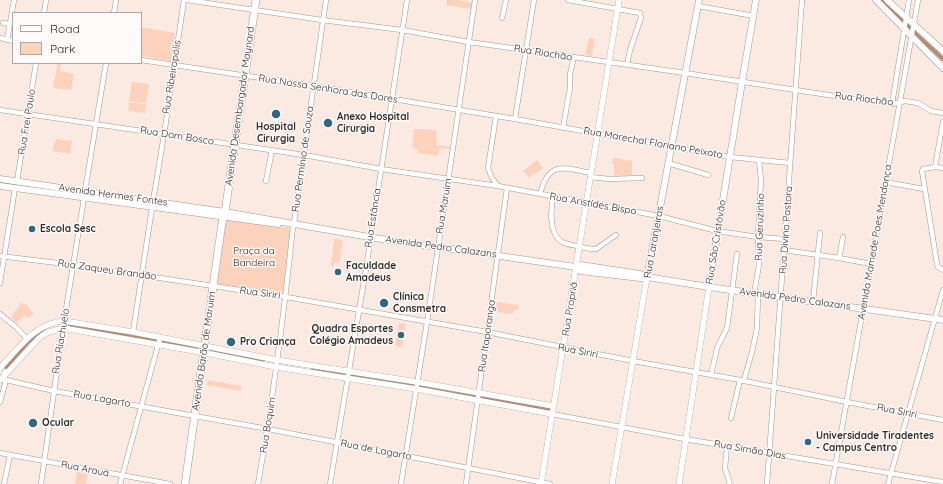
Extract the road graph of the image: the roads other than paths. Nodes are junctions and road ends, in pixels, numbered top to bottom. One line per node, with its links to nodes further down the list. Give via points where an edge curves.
1 (14, 0): 31 (street)
2 (46, 0): 24 (street)
3 (116, 0): 25 (street)
4 (186, 0): 22 (street, Rua Riachão); 48 (street, Rua Ribeiropólis)
5 (252, 0): 22 (main road, Avenida Desembargador Maynard)
6 (256, 0): 22 (main road, Avenida Desembargador Maynard)
7 (326, 0): 29 (street, Rua Permínio de Souza)
8 (407, 0): 34 (street, Rua Estância)
9 (475, 0): 39 (street, Rua Maruim)
10 (506, 0): 27 (street)
11 (534, 0): 40 (street)
12 (568, 0): 20 (street)
13 (619, 0): 23 (street, Rua Propriá)
14 (756, 0): 26 (main road, Rua São Cristóvão)
15 (802, 0): 54 (street, Rua Divina Pastora)
16 (876, 0): 33 (main road)
17 (887, 0): 28 (main road)
18 (908, 0): 28 (street)
19 (918, 0): 32 (street, Avenida Mamede Paes Mendonça)
20 (576, 1): 23 (street)
21 (698, 3): 26 (street); 50 (main road, Rua Laranjeiras)
22 (252, 9): 29 (street, Rua Riachão); 51 (main road, Avenida Desembargador Maynard)
23 (617, 9): 44 (street, Rua Propriá); 47 (street, via 641,14)
24 (44, 12)
25 (114, 12)
26 (754, 16): 52 (main road, Rua São Cristóvão)
27 (502, 18)
28 (906, 19): 32 (main road); 33 (street)
29 (322, 20): 34 (street, Rua Riachão); 53 (street, Rua Permínio de Souza)
30 (3, 22): 31 (street)
31 (10, 24): 37 (street)
32 (914, 25): 35 (street, Avenida Mamede Paes Mendonça); 41 (main road)
33 (904, 26): 35 (main road); 57 (street)
34 (402, 30): 39 (street, Rua Riachão); 55 (street, Rua Estância)
35 (912, 35): 49 (main road); 56 (street, Avenida Mamede Paes Mendonça)
36 (0, 38): 37 (street)
37 (7, 40): 38 (street)
38 (12, 41)
39 (469, 42): 40 (street, Rua Riachão); 59 (street, Rua Maruim)
40 (526, 50): 42 (street, Rua Riachão); 63 (street)
41 (943, 50)
42 (574, 57): 44 (street, Rua Riachão); 66 (street)
43 (142, 60): 48 (street, Rua Nossa Senhora das Dores)
44 (609, 63): 47 (street, Rua Riachão); 67 (street, Rua Propriá)
45 (36, 64): 61 (street, Rua Frei Paulo)
46 (106, 64): 65 (street, Rua Riachuelo)
47 (627, 65): 50 (street, Rua Riachão)
48 (174, 66): 51 (street, Rua Nossa Senhora das Dores); 68 (street, Rua Ribeiropólis)
49 (943, 68)
50 (685, 73): 52 (street, Rua Riachão); 70 (main road, Rua Laranjeiras)
51 (243, 75): 53 (street, Rua Nossa Senhora das Dores); 69 (main road, Avenida Desembargador Maynard)
52 (742, 82): 54 (street, Rua Riachão); 73 (main road, Rua São Cristóvão)
53 (314, 86): 55 (street, Rua Nossa Senhora das Dores); 72 (street, Rua Permínio de Souza)
54 (796, 90): 57 (street, Rua Riachão); 76 (street, Rua Divina Pastora)
55 (392, 99): 59 (street, Rua Nossa Senhora das Dores); 79 (street, Rua Estância)
56 (900, 102): 57 (street, Rua Riachão); 60 (street, Rua Riachão, via 918,103 931,111); 86 (street, Avenida Mamede Paes Mendonça)
57 (892, 104)
58 (0, 110): 61 (street, Rua Dom Bosco)
59 (458, 110): 62 (street, Rua Nossa Senhora das Dores); 84 (street, Rua Maruim)
60 (943, 113)
61 (28, 114): 65 (street, Rua Dom Bosco); 87 (street, Rua Frei Paulo)
62 (496, 116): 63 (street, Rua Nossa Senhora das Dores); 89 (street, via 488,168)
63 (516, 119): 66 (street, Rua Marechal Floriano Peixoto)
64 (943, 122): 77 (street)
65 (96, 123): 68 (street, Rua Dom Bosco); 92 (street, Rua Riachuelo)
66 (563, 128): 67 (street, Rua Marechal Floriano Peixoto)
67 (597, 133): 70 (street, Rua Marechal Floriano Peixoto); 80 (street, Rua Propriá)
68 (164, 135): 69 (street, Rua Dom Bosco); 96 (street, Rua Ribeiropólis)
69 (233, 144): 71 (street, Rua Dom Bosco); 97 (main road, Avenida Desembargador Maynard)
70 (671, 146): 73 (street, Rua Marechal Floriano Peixoto); 75 (main road, Rua Laranjeiras)
71 (272, 150): 72 (street, Rua Dom Bosco); 85 (street)
72 (304, 155): 79 (street, Rua Dom Bosco); 99 (street, Rua Permínio de Souza)
73 (730, 157): 74 (street, Rua Marechal Floriano Peixoto); 100 (main road, Rua São Cristóvão)
74 (759, 160): 76 (street, Rua Marechal Floriano Peixoto); 104 (street, Rua Geruzinho, via 761,180)
75 (668, 163): 81 (street); 98 (main road, Rua Laranjeiras)
76 (790, 163): 106 (street, Rua Divina Pastora)
77 (935, 167): 78 (street); 91 (street, via 922,170)
78 (943, 168)
79 (380, 169): 84 (street, Rua Dom Bosco); 103 (street, Rua Estância)
80 (591, 175): 82 (street, via 609,179); 93 (street, via 570,169 555,169 546,180); 95 (street, Rua Propriá)
81 (708, 175)
82 (642, 178)
83 (0, 179): 87 (main road, Avenida Hermes Fontes)
84 (448, 179): 89 (street, Rua Aristídes Bispo); 107 (street, Rua Maruim)
85 (266, 181)
86 (885, 182): 91 (street); 115 (street, Avenida Mamede Paes Mendonça)
87 (16, 185): 88 (main road, Avenida Hermes Fontes); 92 (main road, Avenida Hermes Fontes); 113 (street, Rua Frei Paulo)
88 (0, 186)
89 (498, 186): 90 (street, Rua Aristídes Bispo)
90 (507, 188): 93 (street, Rua Aristídes Bispo); 111 (street, Rua Itaporanga)
91 (924, 189): 118 (street, via 937,264)
92 (84, 194): 96 (main road, Avenida Hermes Fontes); 116 (street, Rua Riachuelo)
93 (540, 194): 94 (street, Rua Aristídes Bispo)
94 (553, 196): 95 (street, Rua Aristídes Bispo); 108 (street, via 551,209 554,231 562,242)
95 (586, 202): 98 (street, Rua Aristídes Bispo); 108 (street, Rua Propriá)
96 (152, 204): 97 (main road, Avenida Hermes Fontes); 119 (street, Rua Ribeiropólis)
97 (223, 214): 99 (main road, Avenida Pedro Calazans); 122 (main road, Avenida Barão de Maruim)
98 (659, 216): 100 (street, Rua Aristídes Bispo); 120 (main road, Rua Laranjeiras)
99 (294, 225): 103 (main road, Avenida Pedro Calazans, via 299,228 307,226); 127 (street, Rua Boquim)
100 (718, 230): 104 (street, Rua Aristídes Bispo); 123 (main road, Rua São Cristóvão)
101 (820, 233): 112 (street)
102 (616, 235): 108 (street, via 596,249)
103 (370, 236): 107 (main road, Avenida Pedro Calazans); 131 (street, Rua Estância)
104 (758, 237): 106 (street, Rua Aristídes Bispo); 126 (street, Rua Geruzinho)
105 (843, 237): 114 (street)
106 (785, 239): 109 (street, Rua Divina Pastora)
107 (437, 246): 111 (main road, Avenida Pedro Calazans); 135 (street, Rua Maruim)
108 (579, 247): 117 (street, Rua Propriá)
109 (784, 250): 112 (street); 128 (street, Rua Divina Pastora)
110 (737, 254): 124 (street)
111 (497, 255): 117 (main road, Avenida Pedro Calazans); 138 (street, Rua Itaporanga)
112 (818, 255): 114 (street); 129 (street)
113 (2, 256): 116 (street, Rua Zaqueu Brandão); 121 (street, Rua Frei Paulo)
114 (839, 258): 115 (street)
115 (871, 264): 130 (street, Avenida Mamede Paes Mendonça)
116 (74, 265): 119 (street, Rua Zaqueu Brandão); 136 (street, Rua Riachuelo)
117 (576, 267): 120 (main road, Avenida Pedro Calazans, via 580,271); 141 (street, Rua Propriá)
118 (943, 270)
119 (142, 275): 122 (street, Rua Zaqueu Brandão); 137 (street, Rua Ribeiropólis)
120 (647, 277): 123 (main road, Avenida Pedro Calazans); 143 (street, Rua Laranjeiras)
121 (0, 283)
122 (213, 286): 127 (street, Rua Siriri); 142 (main road, Avenida Barão de Maruim)
123 (709, 287): 124 (main road, Avenida Pedro Calazans); 146 (street, Rua São Cristóvão)
124 (731, 290): 126 (main road, Avenida Pedro Calazans); 148 (street, via 727,328 717,348)
125 (943, 290): 133 (street)
126 (756, 294): 128 (main road, Avenida Pedro Calazans); 150 (street, Rua Geruzinho, via 756,328 752,352)
127 (286, 297): 131 (street, Rua Siriri); 144 (street, Rua Boquim)
128 (781, 297): 129 (main road, Avenida Pedro Calazans); 152 (street, Rua Divina Pastora)
129 (813, 301): 130 (main road, Avenida Pedro Calazans)
130 (863, 309): 133 (main road, Avenida Pedro Calazans); 156 (street, Avenida Mamede Paes Mendonça)
131 (359, 310): 135 (street, Rua Siriri); 147 (street, Rua Estância)
132 (0, 314): 139 (street)
133 (934, 319): 134 (main road, Avenida Pedro Calazans); 159 (street)
134 (943, 320)
135 (427, 322): 138 (street, Rua Siriri); 151 (street, Rua Maruim)
136 (64, 325): 137 (street); 139 (street, via 48,324); 140 (street); 149 (street, via 39,338); 153 (street, Rua Riachuelo)
137 (133, 332): 140 (street)
138 (487, 332): 141 (street, Rua Siriri); 154 (street, Rua Itaporanga)
139 (27, 339): 145 (street)
140 (159, 341): 142 (street); 157 (street)
141 (563, 348): 143 (street, Rua Siriri); 158 (street, Rua Propriá)
142 (205, 349): 144 (street); 160 (main road, Avenida Barão de Maruim)
143 (633, 361): 146 (street, Rua Siriri); 163 (street, Rua Laranjeiras)
144 (276, 363): 147 (street); 164 (street, Rua Boquim)
145 (0, 368): 149 (street, via 4,370)
146 (696, 373): 148 (street, Rua Siriri); 165 (street, Rua São Cristóvão)
147 (348, 375): 151 (street); 166 (street, Rua Estância)
148 (711, 375): 150 (street, Rua Siriri)
149 (3, 378): 153 (street, Rua Lagarto); 155 (street)
150 (742, 380): 152 (street, Rua Siriri); 161 (street, Rua Geruzinho)
151 (416, 385): 154 (street); 171 (street, Rua Maruim)
152 (774, 387): 156 (street, Rua Siriri); 169 (street, Rua Divina Pastora)
153 (54, 391): 157 (street, Rua Lagarto); 172 (street, Rua Riachuelo)
154 (478, 397): 158 (street); 174 (street, Rua Itaporanga)
155 (0, 402)
156 (847, 402): 159 (street, Rua Siriri); 173 (street, Avenida Mamede Paes Mendonça)
157 (141, 406): 160 (street, Rua Lagarto); 176 (street)
158 (553, 410): 163 (street, Rua Simão Dias); 178 (street, Rua Propriá)
159 (908, 414): 162 (street, Rua Siriri); 175 (street)
160 (198, 417): 164 (street, Rua de Lagarto); 183 (main road, Avenida Barão de Maruim)
161 (731, 418)
162 (943, 420)
163 (621, 428): 165 (street, Rua Simão Dias); 189 (street, Rua Laranjeiras)
164 (268, 429): 166 (street, Rua de Lagarto); 184 (street, Rua Boquim)
165 (685, 439): 167 (street, Rua Simão Dias); 190 (street, Rua São Cristóvão)
166 (338, 443): 171 (street, Rua de Lagarto); 185 (street, Rua Estância)
167 (727, 446): 169 (street, Rua Simão Dias); 191 (street, via 725,468)
168 (0, 453): 170 (street, Rua Arauá)
169 (769, 453): 173 (street, Rua Simão Dias); 192 (street, Rua Divina Pastora)
170 (10, 455): 172 (street, Rua Arauá); 179 (street)
171 (405, 456): 174 (street, Rua de Lagarto); 186 (street, Rua Maruim)
172 (45, 461): 176 (street, Rua Arauá); 180 (street, Rua Riachuelo)
173 (835, 465): 175 (street, Rua Simão Dias); 193 (street, Avenida Mamede Paes Mendonça)
174 (469, 468): 178 (street, Rua de Lagarto); 187 (street, Rua Itaporanga)
175 (891, 474): 177 (street, Rua Simão Dias); 194 (street)
176 (122, 476): 181 (street); 182 (street, Rua Arauá)
177 (943, 482)
178 (541, 483): 188 (street, Rua de Lagarto)
179 (4, 484)
180 (41, 484)
181 (120, 484)
182 (170, 484)
183 (185, 484)
184 (258, 484)
185 (330, 484)
186 (401, 484)
187 (466, 484)
188 (550, 484)
189 (612, 484)
190 (679, 484)
191 (730, 484)
192 (767, 484)
193 (832, 484)
194 (888, 484)

